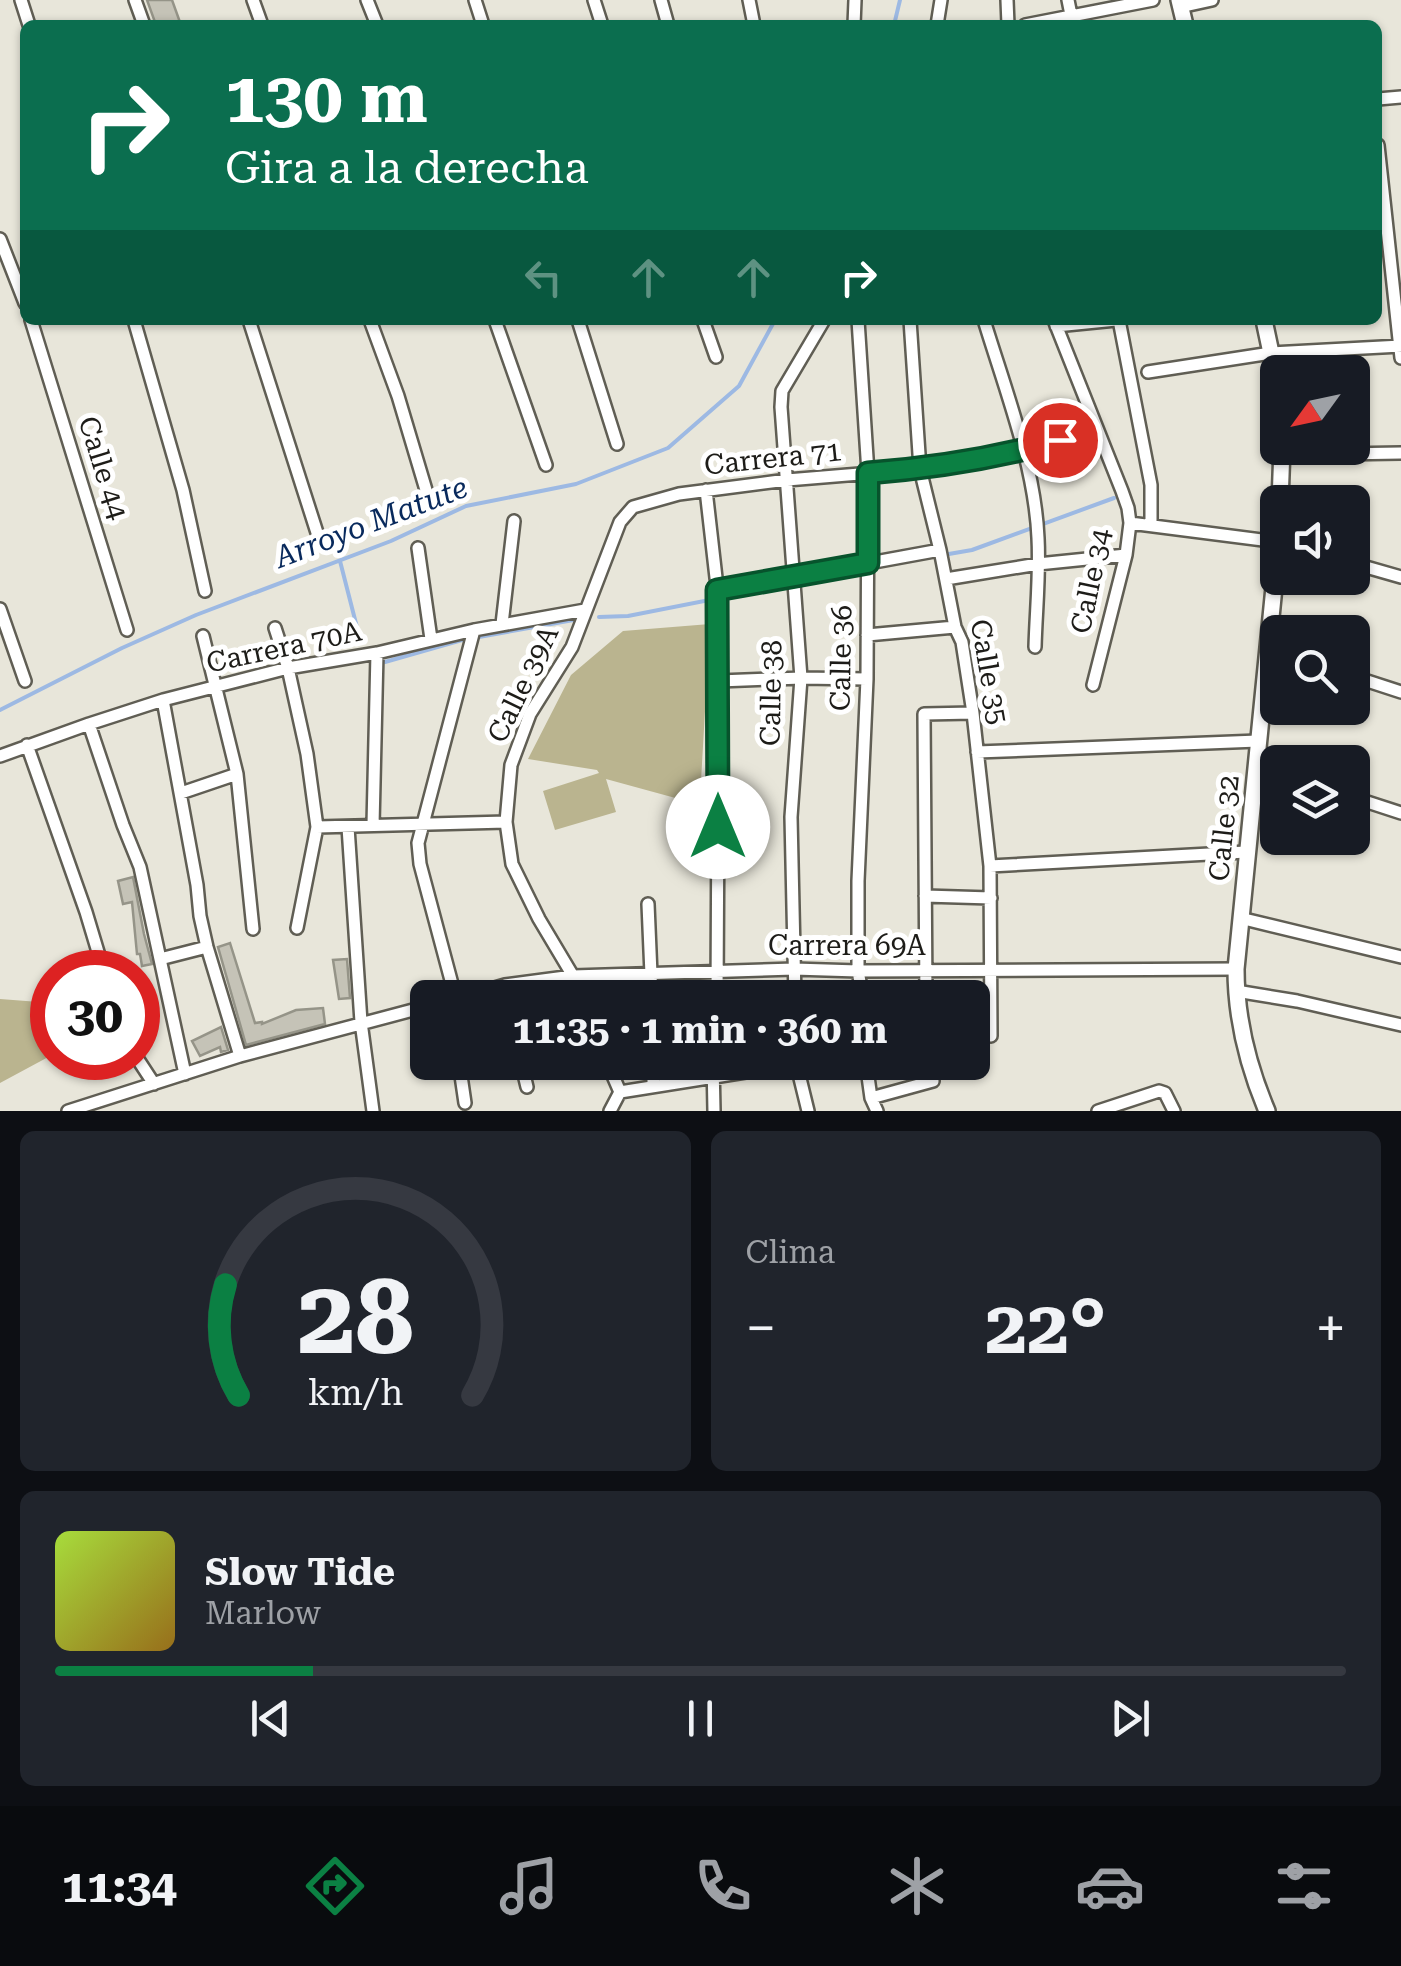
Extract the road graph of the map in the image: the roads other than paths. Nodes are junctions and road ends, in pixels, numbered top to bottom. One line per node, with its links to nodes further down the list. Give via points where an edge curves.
1 (1153, 0): 4 (street)
2 (1212, 0): 3 (street)
3 (1180, 3)
4 (1076, 20)
5 (1382, 182): 22 (street)
6 (0, 239): 7 (street)
7 (20, 290)
8 (34, 325): 60 (street, Calle 44)
9 (135, 325): 53 (street, via 184,490)
10 (251, 325): 43 (street)
11 (372, 325): 37 (street)
12 (497, 325): 32 (street)
13 (580, 325): 28 (street)
14 (705, 325): 24 (street)
15 (821, 325): 35 (street, Calle 38, via 782,391)
16 (858, 325): 34 (street, Calle 36)
17 (910, 325): 33 (street, Calle 35)
18 (986, 325): 29 (street)
19 (1056, 325): 27 (street, Calle 34)
20 (1119, 325): 41 (street, via 1151,485)
21 (1265, 325): 23 (street)
22 (1400, 346): 23 (street); 25 (street)
23 (1271, 353): 26 (street)
24 (716, 357)
25 (1401, 358)
26 (1148, 372)
27 (1096, 430): 29 (street, Carrera 71); 40 (street, Calle 34)
28 (618, 444)
29 (1024, 450): 33 (street, Carrera 71); 47 (street)
30 (1370, 454): 31 (street)
31 (1401, 454)
32 (546, 464)
33 (920, 468): 34 (street, Carrera 71); 45 (street, Calle 35)
34 (868, 473): 35 (street, Carrera 71); 48 (street, Calle 36)
35 (787, 480): 36 (street, Carrera 71); 52 (street, Calle 38)
36 (706, 490): 38 (street, Carrera 71); 54 (street)
37 (429, 500)
38 (633, 507): 56 (street, Calle 39A, via 620,522)
39 (514, 521): 57 (street)
40 (1130, 524): 41 (street); 46 (street, Calle 34)
41 (1151, 525): 42 (street)
42 (1260, 541)
43 (320, 542)
44 (418, 548): 64 (street)
45 (941, 554): 48 (street); 51 (street, Calle 35)
46 (1126, 555): 47 (street); 73 (street, Calle 34)
47 (1038, 564): 51 (street); 65 (street)
48 (868, 568): 52 (street); 62 (street, Calle 36)
49 (1370, 568): 50 (street)
50 (1401, 577)
51 (946, 579): 58 (street, Calle 35)
52 (795, 583): 54 (street); 68 (street, Calle 38)
53 (205, 591)
54 (718, 596): 71 (street)
55 (0, 608): 70 (street)
56 (585, 610): 57 (street, Carrera 70A); 90 (street, Calle 39A, via 572,647 530,714 511,765)
57 (502, 624): 61 (street, Carrera 70A)
58 (955, 627): 62 (street); 77 (street, Calle 35)
59 (276, 628): 67 (street)
60 (127, 630)
61 (474, 630): 64 (street, Carrera 70A); 91 (street)
62 (867, 635): 69 (street, Calle 36)
63 (203, 636): 74 (street)
64 (431, 639): 66 (street, Carrera 70A)
65 (1035, 647)
66 (378, 653): 67 (street, Carrera 70A); 92 (street)
67 (288, 668): 74 (street, Carrera 70A); 94 (street)
68 (801, 678): 69 (street); 71 (street); 108 (street, Calle 38, via 791,816)
69 (866, 680): 113 (street, Calle 36)
70 (25, 681)
71 (719, 681): 110 (street)
72 (1370, 682): 75 (street)
73 (1093, 685)
74 (216, 686): 76 (street, Carrera 70A); 86 (street)
75 (1401, 692)
76 (163, 700): 78 (street, Carrera 70A); 87 (street)
77 (973, 713): 82 (street, Calle 35); 97 (street, via 924,714)
78 (89, 724): 81 (street, Carrera 70A); 105 (street, via 140,868)
79 (1261, 725): 80 (street, Calle 32)
80 (1258, 742): 82 (street); 84 (street, Calle 32)
81 (27, 746): 83 (street, Carrera 70A); 104 (street)
82 (977, 752): 96 (street, Calle 35)
83 (0, 756)
84 (1256, 765): 85 (street); 95 (street, Calle 32)
85 (1260, 766)
86 (237, 774): 87 (street); 102 (street)
87 (181, 793): 103 (street)
88 (1370, 803): 89 (street)
89 (1401, 814)
90 (506, 822): 91 (street); 115 (street, Calle 39A, via 512,864)
91 (424, 824): 92 (street); 116 (street, via 420,864)
92 (372, 825): 93 (street)
93 (348, 827): 94 (street); 126 (street)
94 (317, 828): 101 (street)
95 (1246, 852): 96 (street); 100 (street, Calle 32)
96 (990, 866): 98 (street, Calle 35)
97 (926, 896): 98 (street); 111 (street)
98 (991, 898): 112 (street, Calle 35)
99 (648, 904): 114 (street)
100 (1240, 918): 106 (street); 109 (street, Calle 32)
101 (297, 928)
102 (252, 929)
103 (207, 947): 107 (street); 129 (street)
104 (97, 950)
105 (158, 950)
106 (1401, 957)
107 (160, 959): 130 (street)
108 (794, 969): 110 (street, Carrera 69A); 113 (street, Carrera 69A); 121 (street, Calle 38)
109 (1236, 969): 112 (street, Carrera 69A); 124 (street, Calle 32)
110 (719, 970): 114 (street, Carrera 69A); 120 (street)
111 (925, 970): 112 (street, Carrera 69A); 113 (street, Carrera 69A); 123 (street)
112 (991, 970): 128 (street, Calle 35)
113 (858, 971): 122 (street, Calle 36)
114 (652, 974): 115 (street, Carrera 69A); 119 (street)
115 (573, 976): 117 (street, Carrera 69A); 118 (street, Calle 39A)
116 (451, 980)
117 (555, 980)
118 (574, 980)
119 (652, 980)
120 (718, 980)
121 (794, 980)
122 (860, 980)
123 (925, 980)
124 (1236, 990): 127 (street); 154 (street, Calle 32)
125 (410, 1010): 126 (street)
126 (361, 1022): 129 (street); 149 (street)
127 (1401, 1025)
128 (992, 1036)
129 (240, 1056): 130 (street)
130 (186, 1074): 141 (street)
131 (151, 1080): 141 (street)
132 (462, 1080): 145 (street)
133 (525, 1080): 143 (street)
134 (615, 1080): 144 (street)
135 (653, 1080): 142 (street)
136 (704, 1080): 142 (street)
137 (712, 1080): 151 (street)
138 (800, 1080): 152 (street)
139 (869, 1080): 146 (street)
140 (933, 1080): 146 (street)
141 (154, 1084): 148 (street)
142 (653, 1086): 144 (street)
143 (526, 1087)
144 (620, 1092): 150 (street)
145 (465, 1103)
146 (874, 1105)
147 (1172, 1107): 153 (street, via 1159,1090)
148 (68, 1111)
149 (373, 1111)
150 (610, 1111)
151 (714, 1111)
152 (808, 1111)
153 (1098, 1111)
154 (1267, 1111)

